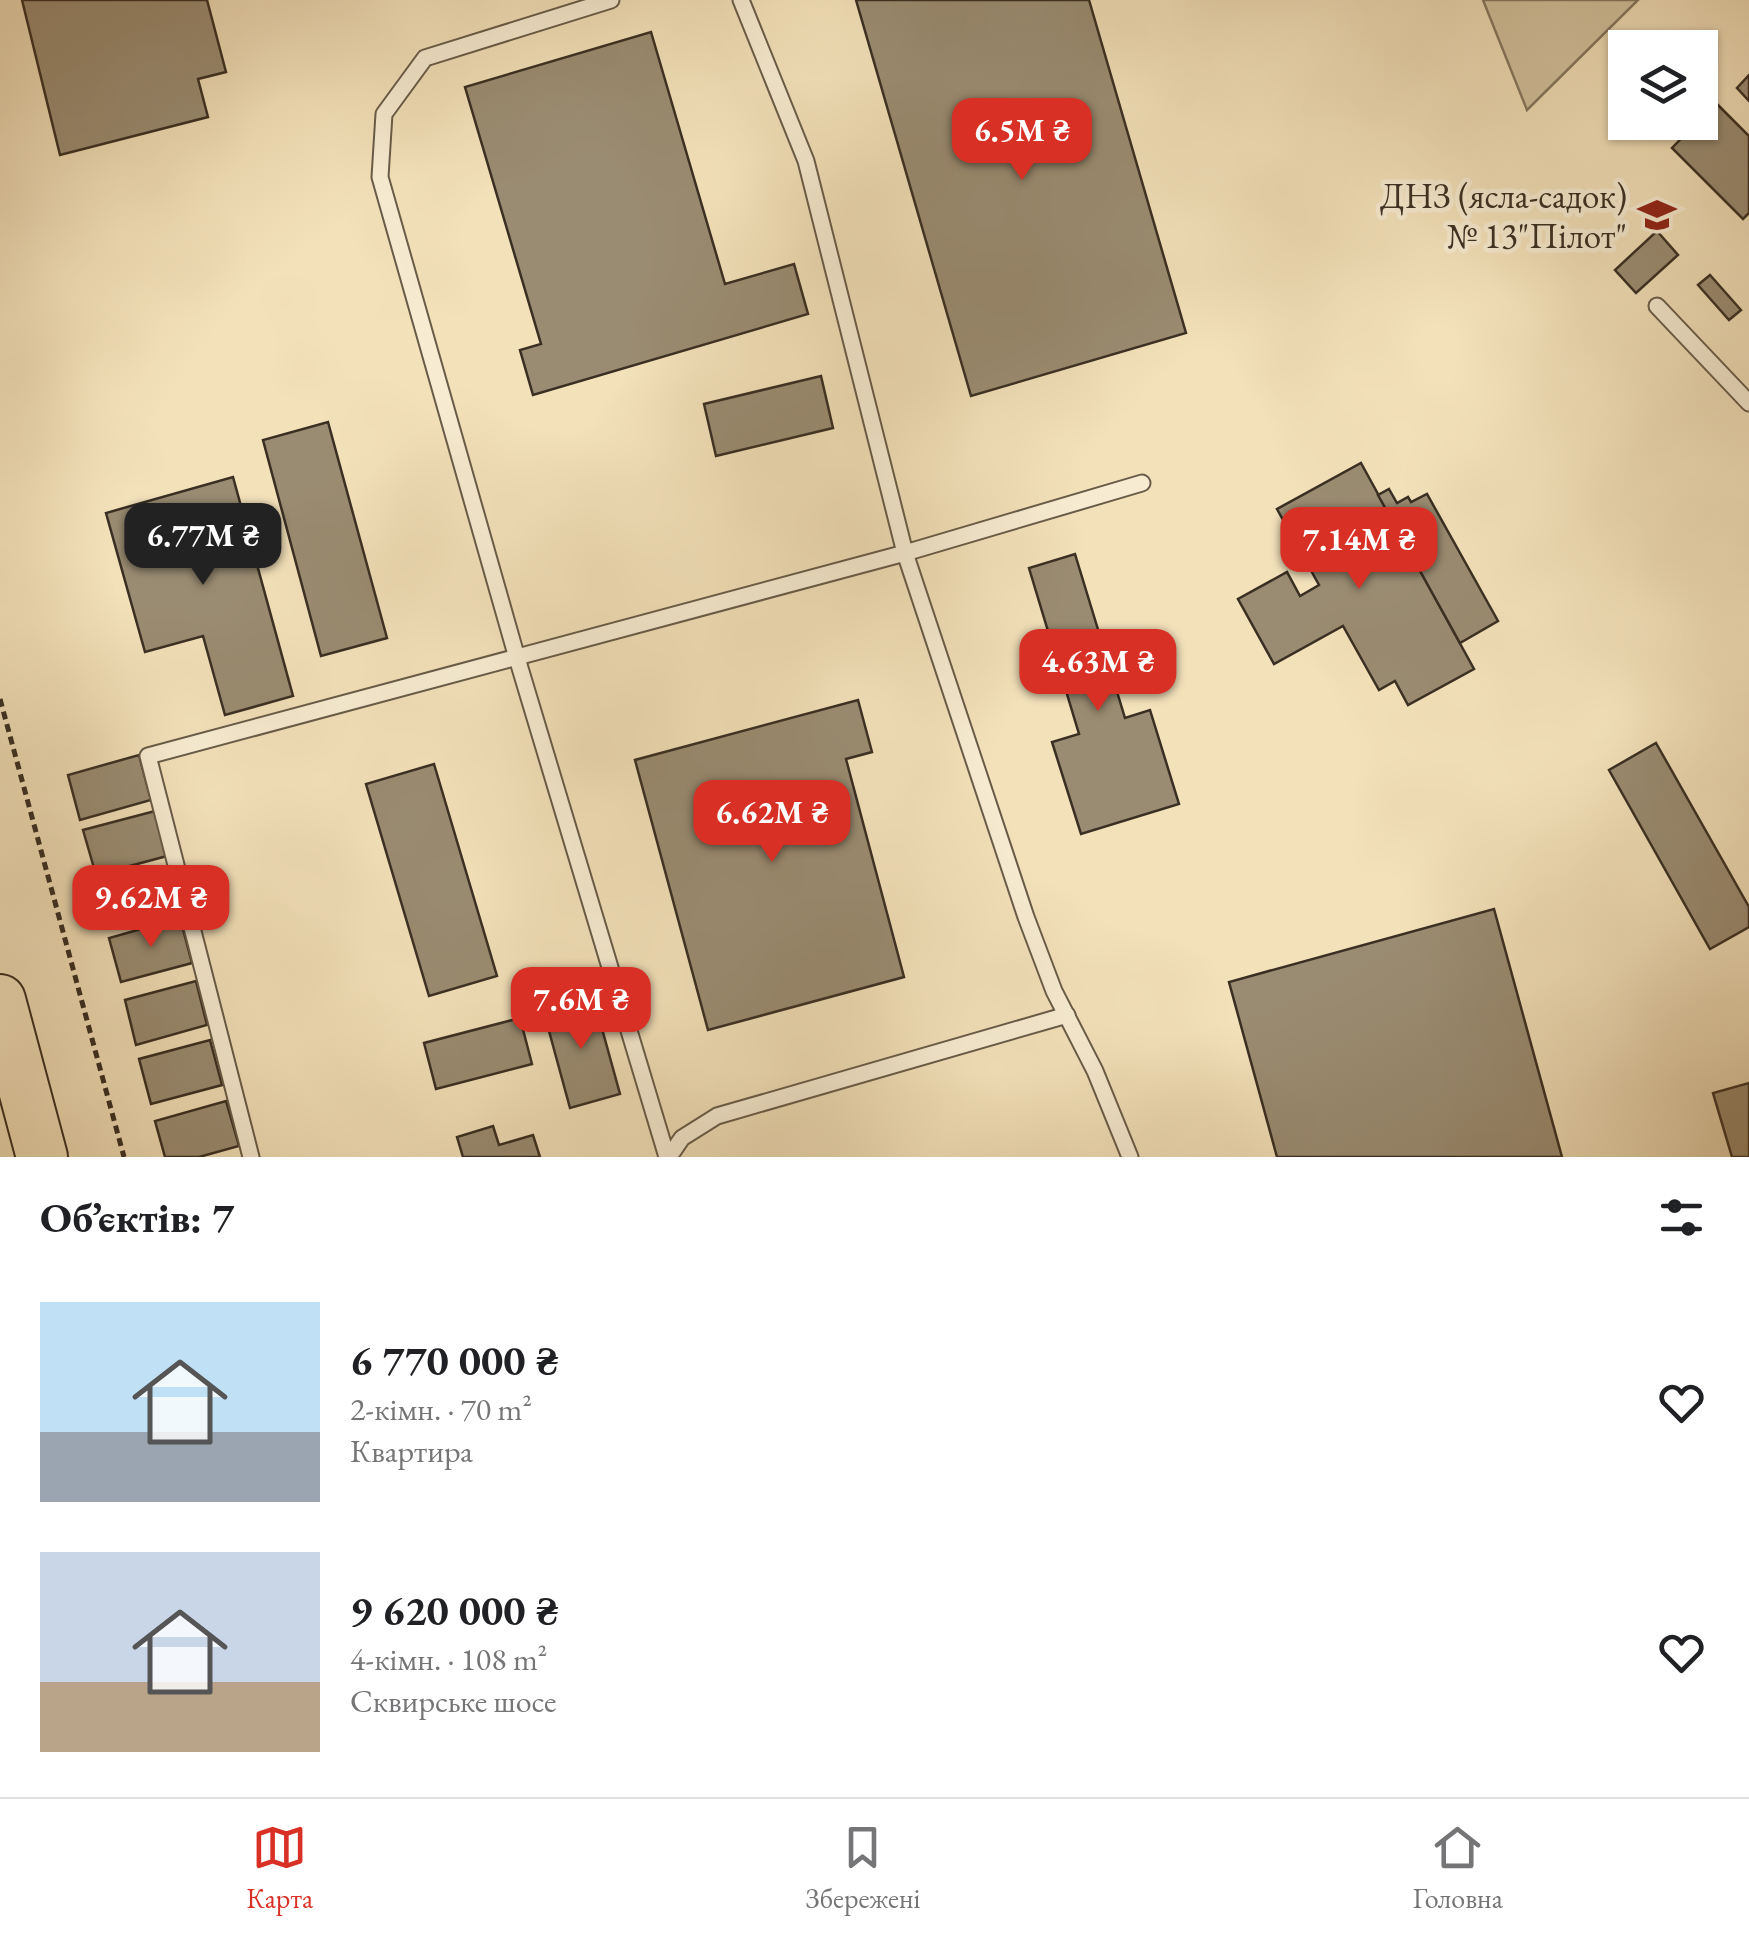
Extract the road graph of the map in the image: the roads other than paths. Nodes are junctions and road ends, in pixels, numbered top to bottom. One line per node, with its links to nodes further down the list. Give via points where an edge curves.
1 (611, 0): 7 (lane, via 425,58 384,114 380,177)
2 (741, 0): 6 (lane, via 806,161)
3 (1657, 306): 4 (lane)
4 (1749, 403)
5 (1142, 483): 6 (lane)
6 (905, 553): 7 (lane); 9 (lane, via 1026,917)
7 (517, 658): 11 (lane, via 148,756); 12 (lane)
8 (0, 1000): 10 (main road)
9 (1067, 1015): 12 (lane, via 717,1116 682,1138); 13 (lane)
10 (42, 1157)
11 (252, 1157)
12 (668, 1157)
13 (1130, 1157)

